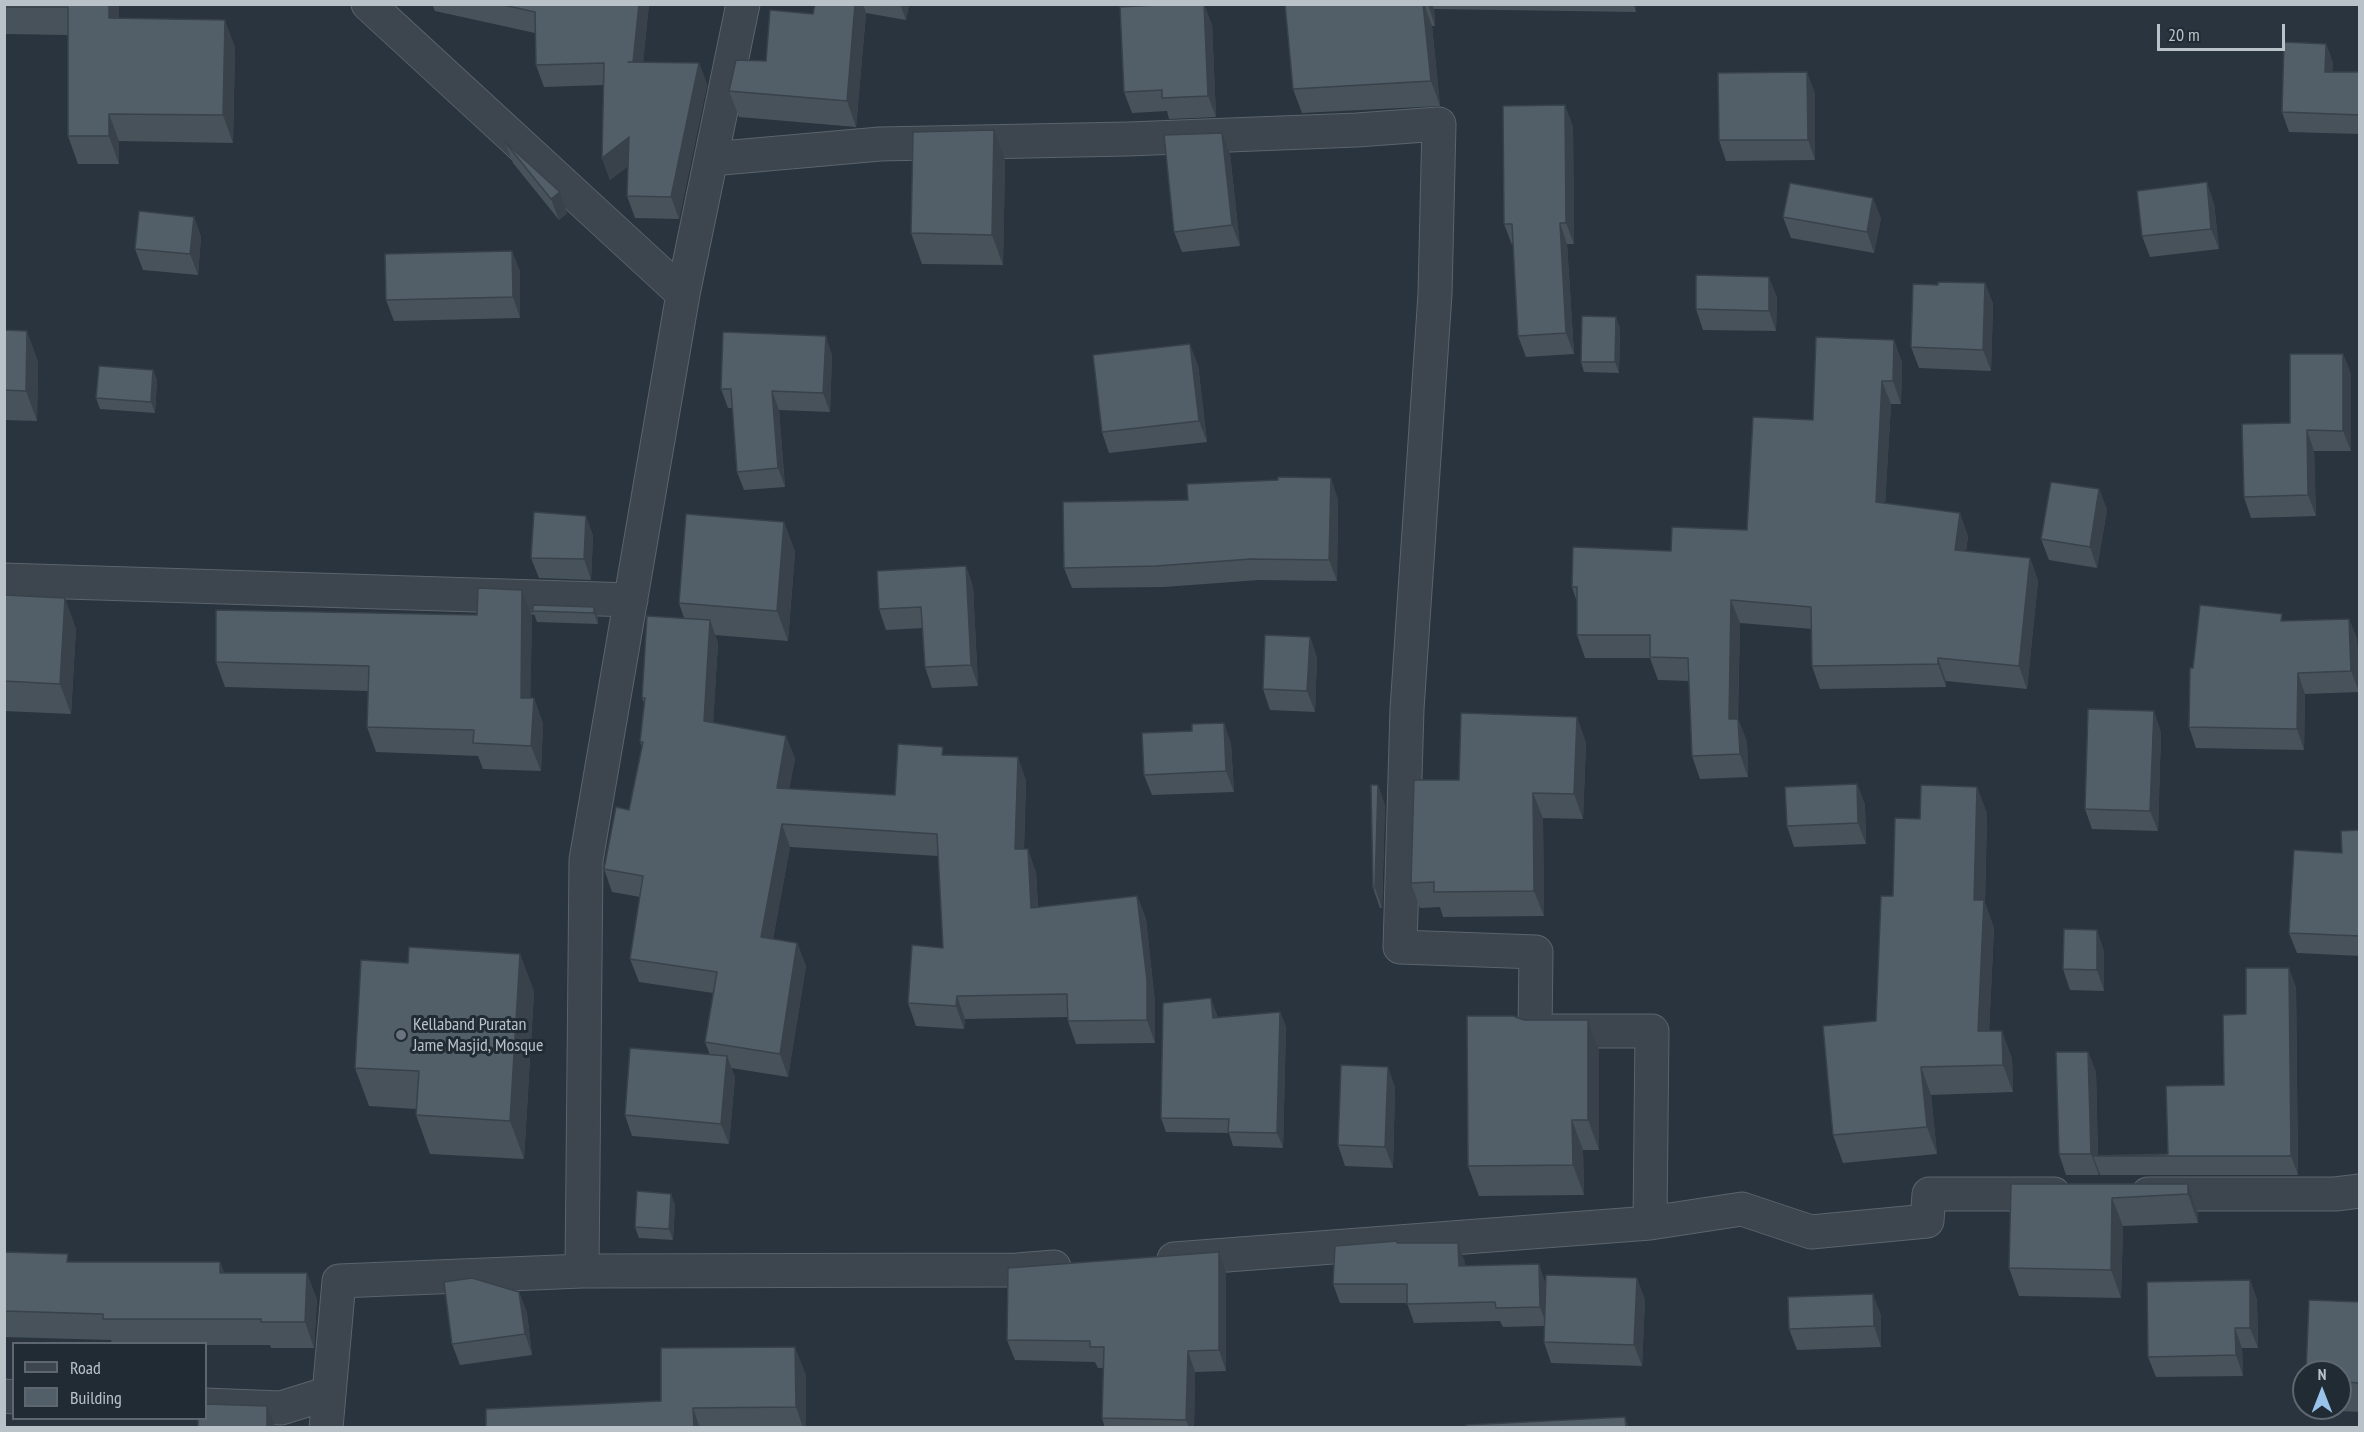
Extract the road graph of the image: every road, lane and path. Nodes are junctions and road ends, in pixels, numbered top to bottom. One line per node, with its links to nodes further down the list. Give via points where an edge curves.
1 (368, 4): 4 (street)
2 (743, 4): 3 (street)
3 (711, 159): 4 (street); 10 (street, via 880,144 1174,137 1439,124 1436,294 1407,709 1400,947 1536,952 1535,1031 1652,1031)
4 (683, 294): 6 (street)
5 (4, 580): 6 (street)
6 (631, 600): 13 (street, via 586,860)
7 (2360, 1191): 9 (street)
8 (2084, 1194): 10 (street, via 1929,1194 1927,1221 1811,1232 1742,1209)
9 (2120, 1194)
10 (1650, 1223): 11 (street)
11 (1148, 1261)
12 (1089, 1265): 13 (street, via 1017,1270)
13 (582, 1271): 14 (street, via 339,1281)
14 (329, 1393): 15 (street, via 281,1408); 16 (street)
15 (207, 1405)
16 (326, 1428)

